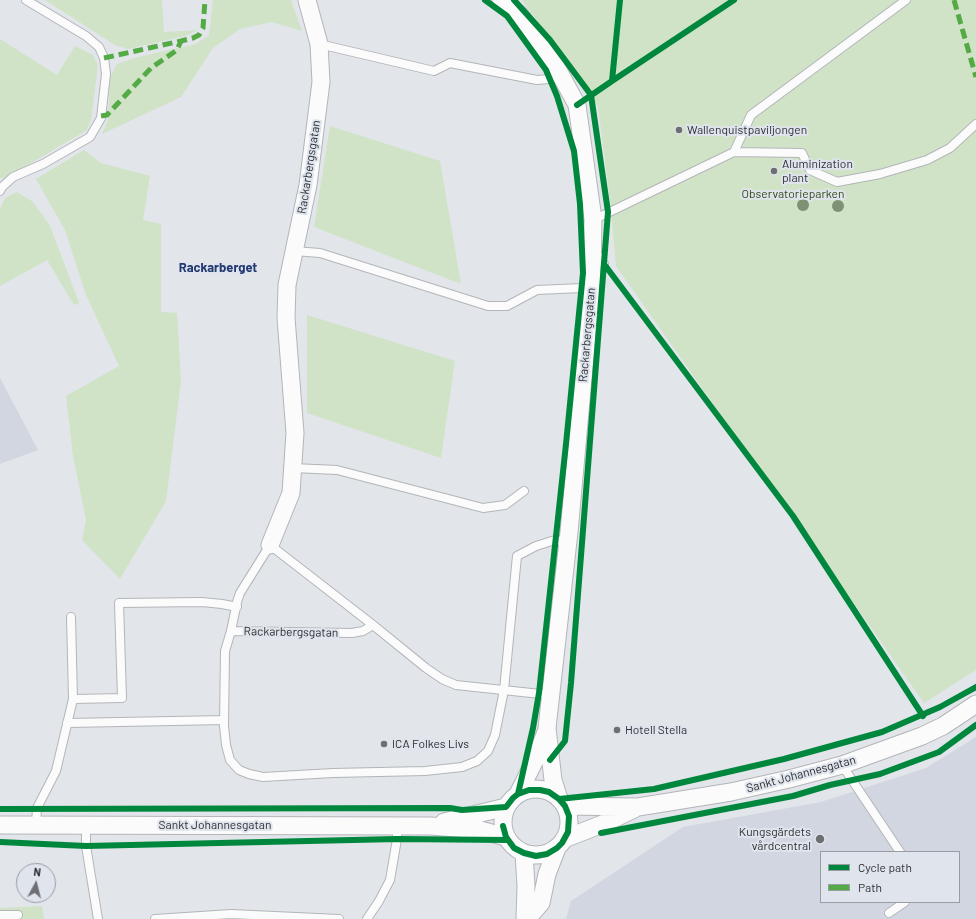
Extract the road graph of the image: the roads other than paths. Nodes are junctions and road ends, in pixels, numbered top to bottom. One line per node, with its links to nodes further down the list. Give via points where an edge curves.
1 (26, 0): 9 (lane, via 86,36 98,47 104,58 106,74 101,118 90,137 43,164 12,177)
2 (307, 0): 5 (street, Rackarbergsgatan)
3 (501, 0): 6 (street, Rackarbergsgatan, via 520,15)
4 (906, 0): 8 (lane, via 751,115)
5 (319, 44): 6 (lane, via 434,71 450,63 536,80); 11 (street, Rackarbergsgatan, via 321,82 310,170)
6 (562, 76): 10 (street, Rackarbergsgatan, via 576,105)
7 (976, 124): 8 (lane, via 950,148 927,160 880,174 837,182 810,170 802,153)
8 (734, 152): 10 (lane)
9 (1, 186)
10 (593, 219): 12 (lane, via 596,252); 13 (street, Rackarbergsgatan)
11 (294, 251): 13 (lane, via 320,253 488,306 507,306 537,290); 14 (street, Rackarbergsgatan, via 287,285 286,312 295,433)
12 (604, 264)
13 (591, 289): 16 (street, Rackarbergsgatan)
14 (293, 468): 15 (lane, via 337,470 483,508 505,505); 17 (street, Rackarbergsgatan, via 291,493)
15 (524, 491)
16 (568, 542): 22 (lane, via 555,540 517,556); 23 (street, Rackarbergsgatan)
17 (270, 545): 18 (lane, Rackarbergsgatan, via 240,593); 20 (lane)
18 (237, 607): 21 (lane, Rackarbergsgatan); 24 (lane, via 202,602 119,603 122,698)
19 (71, 617): 24 (lane)
20 (373, 625): 21 (lane, Rackarbergsgatan, via 363,631 352,633); 22 (lane, via 442,679 456,685)
21 (231, 631): 26 (lane, via 225,651)
22 (504, 690): 23 (lane); 26 (lane, via 495,735 488,751 476,761 462,767 264,777 239,770 230,760)
23 (550, 695): 28 (street, Rackarbergsgatan)
24 (74, 699): 27 (lane)
25 (976, 704): 29 (street, Sankt Johannesgatan, via 943,726 922,736)
26 (224, 720): 27 (lane)
27 (67, 723): 35 (lane, via 56,770 37,808)
28 (547, 728): 30 (street, Rackarbergsgatan); 31 (street, Rackarbergsgatan, via 553,780)
29 (842, 765): 33 (street, Sankt Johannesgatan, via 731,792); 41 (lane)
30 (518, 794): 31 (street, via 540,790 550,792); 32 (street)
31 (562, 802): 33 (street, Sankt Johannesgatan); 40 (street, via 569,816 569,826)
32 (506, 807): 38 (street, Sankt Johannesgatan); 39 (street, via 503,819)
33 (638, 807): 40 (street, Sankt Johannesgatan)
34 (0, 825): 35 (street, Sankt Johannesgatan)
35 (36, 825): 36 (street, Sankt Johannesgatan)
36 (86, 825): 37 (street, Sankt Johannesgatan); 47 (lane, via 86,846)
37 (397, 826): 38 (street, Sankt Johannesgatan); 50 (lane, via 390,880)
38 (430, 826): 39 (street, Sankt Johannesgatan, via 480,830)
39 (506, 837): 42 (street, via 514,848)
40 (561, 843): 42 (street, via 547,854 536,856); 51 (street, via 547,874 541,904)
41 (899, 851)
42 (524, 853): 51 (street)
43 (904, 903): 44 (lane)
44 (889, 913)
45 (0, 916): 46 (lane)
46 (18, 916)
47 (98, 919)
48 (155, 919): 49 (lane, via 231,914)
49 (340, 919)
50 (367, 919)
51 (526, 919)

